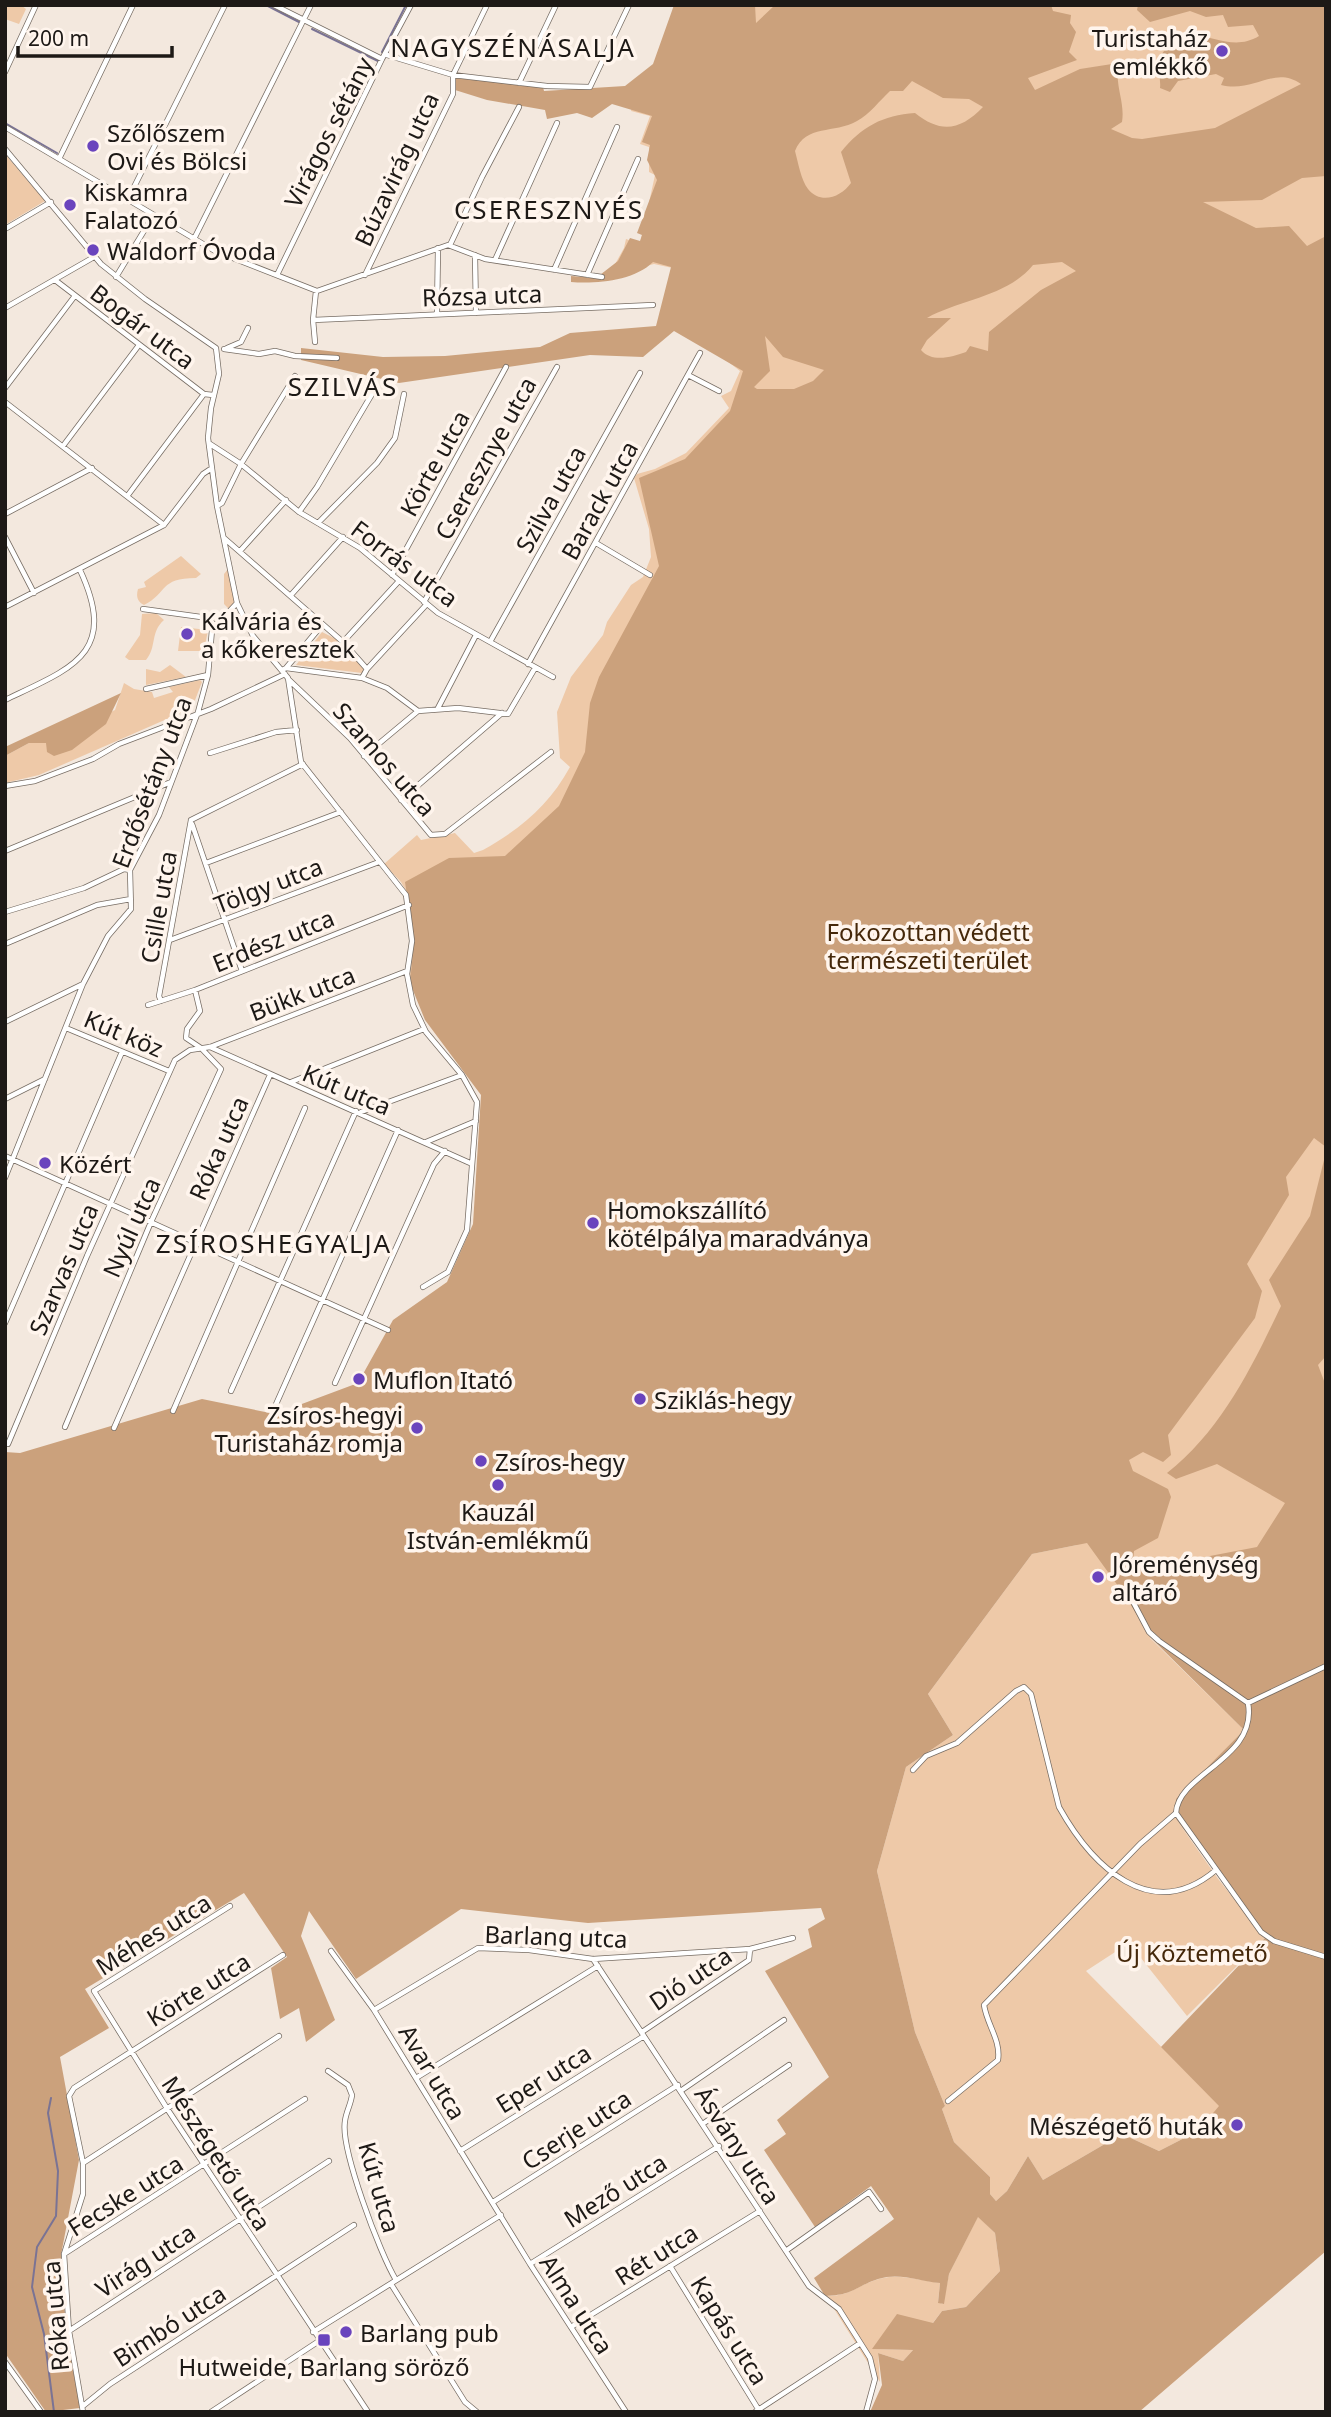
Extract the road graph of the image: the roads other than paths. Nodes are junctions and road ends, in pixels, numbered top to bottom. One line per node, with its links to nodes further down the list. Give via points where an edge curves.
1 (36, 5): 13 (street)
2 (133, 5): 21 (street)
3 (225, 5): 23 (street)
4 (274, 5): 10 (street)
5 (311, 5): 10 (street)
6 (411, 5): 11 (street, Virágos sétány)
7 (487, 5): 14 (street, Búzavirág utca)
8 (556, 5): 15 (street)
9 (629, 5): 15 (street, via 590,87)
10 (304, 20): 12 (street); 27 (street)
11 (387, 55): 12 (street, Virágos sétány); 14 (street)
12 (382, 59): 34 (street, Virágos sétány)
13 (5, 72)
14 (453, 75): 15 (street); 36 (street, Búzavirág utca, via 453,94)
15 (519, 83)
16 (519, 107): 28 (street)
17 (557, 123): 32 (street)
18 (5, 127): 21 (street)
19 (617, 127): 33 (street)
20 (5, 149): 24 (street)
21 (59, 159): 23 (street)
22 (639, 159): 35 (street)
23 (127, 201): 25 (street)
24 (51, 202): 26 (street); 31 (street)
25 (153, 216): 27 (street); 37 (street)
26 (5, 229)
27 (194, 239): 34 (street)
28 (450, 246): 29 (street); 30 (street)
29 (438, 248): 36 (street); 45 (street)
30 (475, 256): 32 (street); 44 (street)
31 (93, 257): 37 (street); 39 (street)
32 (495, 260): 33 (street)
33 (554, 270): 35 (street)
34 (277, 275): 40 (street)
35 (587, 275): 38 (street)
36 (364, 276): 40 (street)
37 (116, 277): 50 (street)
38 (602, 277)
39 (55, 280): 41 (street, Bogár utca); 43 (street)
40 (316, 291): 46 (street)
41 (74, 297): 49 (street, Bogár utca); 59 (street)
42 (653, 305): 44 (street, Rózsa utca)
43 (5, 308)
44 (476, 313): 45 (street, Rózsa utca)
45 (437, 314): 46 (street, Rózsa utca)
46 (313, 320): 48 (street)
47 (248, 328): 51 (street, via 241,342)
48 (315, 342)
49 (139, 345): 62 (street, Bogár utca); 67 (street)
50 (216, 347): 51 (street); 64 (street, Szamos utca, via 220,370)
51 (224, 349): 53 (street)
52 (700, 353): 57 (street, Barack utca)
53 (337, 358)
54 (506, 367): 84 (street, Körte utca)
55 (557, 367): 90 (street, Cseresznye utca)
56 (640, 373): 97 (street, Szilva utca)
57 (688, 375): 61 (street); 81 (street, Barack utca)
58 (295, 376): 68 (street)
59 (5, 388)
60 (375, 389): 74 (street)
61 (719, 391)
62 (204, 394): 64 (street, Bogár utca); 71 (street)
63 (404, 394): 76 (street, via 395,438)
64 (213, 395): 66 (street, Szamos utca)
65 (5, 402): 67 (street)
66 (209, 444): 68 (street, Forrás utca); 70 (street, Szamos utca)
67 (63, 446): 69 (street)
68 (241, 464): 72 (street, Forrás utca); 73 (street)
69 (92, 468): 71 (street); 75 (street)
70 (212, 468): 73 (street, Szamos utca); 77 (street)
71 (128, 495): 77 (street)
72 (286, 500): 74 (street, Forrás utca); 82 (street)
73 (217, 506): 79 (street, Szamos utca)
74 (299, 512): 76 (street, Forrás utca)
75 (5, 513)
76 (318, 523): 80 (street, Forrás utca)
77 (164, 525): 83 (street)
78 (5, 537): 87 (street)
79 (223, 537): 82 (street); 89 (street, Szamos utca)
80 (343, 537): 84 (street, Forrás utca); 88 (street)
81 (596, 542): 85 (street); 98 (street, Barack utca)
82 (240, 551): 88 (street)
83 (80, 570): 87 (street); 106 (street, via 95,615 82,657 63,673)
84 (393, 575): 86 (street, Forrás utca)
85 (650, 575)
86 (399, 581): 90 (street, Forrás utca); 96 (street)
87 (34, 593): 91 (street)
88 (291, 595): 94 (street)
89 (237, 603): 93 (street); 101 (street, Szamos utca, via 253,636)
90 (425, 603): 95 (street, Forrás utca); 100 (street, Cseresznye utca)
91 (5, 607)
92 (142, 609): 93 (street, via 201,617)
93 (215, 624): 102 (street, Erdősétány utca)
94 (322, 625): 96 (street); 101 (street)
95 (476, 635): 97 (street, Forrás utca); 107 (street)
96 (342, 642): 100 (street)
97 (490, 642): 98 (street, Forrás utca)
98 (528, 664): 99 (street, Forrás utca)
99 (535, 668): 103 (street, Forrás utca); 110 (street)
100 (368, 669): 104 (street, Cseresznye utca)
101 (285, 673): 104 (street); 109 (street); 111 (street); 114 (street, Szamos utca)
102 (208, 675): 105 (street); 109 (street, Erdősétány utca)
103 (553, 677)
104 (362, 678): 108 (street, via 387,688)
105 (146, 689)
106 (5, 700)
107 (438, 708): 108 (street); 110 (street)
108 (418, 711): 114 (street)
109 (198, 712): 116 (street, Erdősétány utca); 117 (street, via 48,776)
110 (505, 713): 118 (street)
111 (297, 730): 113 (street); 115 (street)
112 (551, 752): 118 (street, Szamos utca, via 445,834 426,832)
113 (210, 753)
114 (364, 756): 118 (street, Szamos utca)
115 (303, 764): 119 (street); 120 (street)
116 (172, 781): 121 (street); 124 (street, Erdősétány utca)
117 (5, 786)
118 (401, 800)
119 (341, 812): 122 (street); 123 (street)
120 (191, 820): 123 (street); 129 (street, Csille utca)
121 (5, 851)
122 (379, 862): 126 (street, via 399,882); 128 (street, Tölgy utca)
123 (206, 863): 128 (street)
124 (130, 870): 125 (street, Erdősétány utca); 127 (street)
125 (131, 899): 130 (street, via 97,905); 133 (street, Erdősétány utca, via 128,914 108,936)
126 (409, 905): 131 (street, Erdész utca); 132 (street, via 412,941)
127 (5, 912)
128 (226, 921): 129 (street, Tölgy utca); 131 (street)
129 (170, 940): 135 (street, Csille utca)
130 (5, 944)
131 (242, 971): 134 (street, Erdész utca)
132 (407, 971): 139 (street, via 412,1001); 140 (street, Bükk utca)
133 (83, 985): 137 (street); 138 (street, Erdősétány utca)
134 (195, 990): 135 (street, Erdész utca); 141 (street, via 200,1011 185,1034 187,1041)
135 (161, 1001): 136 (street, Erdész utca)
136 (148, 1005)
137 (5, 1022)
138 (66, 1028): 142 (street, Kút köz); 146 (street, Erdősétány utca)
139 (424, 1029): 144 (street); 147 (street)
140 (210, 1047): 141 (street, Bükk utca); 145 (street, Kút utca)
141 (201, 1048): 143 (street, via 184,1052); 161 (street, Nyúl utca, via 221,1069)
142 (122, 1052): 143 (street, Kút köz); 159 (street)
143 (169, 1071): 160 (street, Szarvas utca)
144 (462, 1074): 150 (street); 151 (street, via 476,1099)
145 (270, 1075): 147 (street, Kút utca); 162 (street, Róka utca)
146 (46, 1078): 148 (street); 156 (street, Erdősétány utca)
147 (290, 1082): 150 (street, Kút utca)
148 (5, 1099)
149 (305, 1108): 163 (street)
150 (358, 1112): 152 (street, Kút utca); 164 (street)
151 (476, 1121): 153 (street); 157 (street)
152 (398, 1130): 153 (street, Kút utca); 166 (street)
153 (425, 1142): 154 (street, Kút utca)
154 (445, 1151): 157 (street, Kút utca); 167 (street, via 434,1164)
155 (5, 1156): 156 (street)
156 (13, 1160): 158 (street, Erdősétány utca); 159 (street)
157 (470, 1163): 165 (street, via 466,1232 448,1272)
158 (5, 1178)
159 (65, 1183): 160 (street); 168 (street)
160 (110, 1204): 161 (street); 176 (street, Szarvas utca)
161 (151, 1223): 162 (street); 174 (street, Nyúl utca)
162 (194, 1242): 163 (street); 175 (street, Róka utca)
163 (237, 1261): 164 (street); 172 (street)
164 (279, 1280): 166 (street); 171 (street)
165 (424, 1287)
166 (320, 1299): 167 (street); 173 (street)
167 (364, 1319): 169 (street); 170 (street)
168 (5, 1323)
169 (388, 1330)
170 (335, 1383)
171 (231, 1391)
172 (173, 1411)
173 (272, 1411)
174 (65, 1427)
175 (114, 1428)
176 (8, 1444)
177 (1130, 1597): 179 (street, via 1158,1641)
178 (1326, 1666): 179 (street)
179 (1248, 1703): 181 (street, via 1247,1728 1219,1764 1182,1794)
180 (913, 1770): 183 (street, via 926,1756 957,1743 1024,1687 1031,1694 1059,1807)
181 (1176, 1813): 182 (street); 183 (street)
182 (1216, 1870): 183 (street, via 1193,1886 1166,1892 1137,1888); 189 (street, via 1268,1938)
183 (1113, 1875): 205 (street, via 984,2005 987,2023 1000,2046 998,2060)
184 (230, 1906): 192 (street, Méhes utca)
185 (793, 1937): 186 (street, Barlang utca)
186 (750, 1949): 190 (street, Barlang utca); 195 (street, Dió utca, via 749,1960)
187 (331, 1951): 193 (street, Avar utca)
188 (284, 1955): 197 (street, Körte utca)
189 (1326, 1958)
190 (593, 1959): 191 (street, Ásvány utca); 193 (street, Barlang utca, via 478,1948)
191 (598, 1966): 195 (street, Ásvány utca); 200 (street)
192 (94, 1991): 197 (street, Mészégető utca)
193 (374, 2010): 200 (street, Avar utca)
194 (784, 2020): 202 (street)
195 (643, 2034): 201 (street, Ásvány utca); 209 (street, Eper utca)
196 (279, 2036): 206 (street)
197 (130, 2051): 203 (street, Körte utca); 206 (street, Mészégető utca)
198 (789, 2065): 207 (street)
199 (328, 2071): 224 (street, Kút utca, via 348,2085 352,2095 344,2122 356,2183)
200 (416, 2078): 209 (street, Avar utca)
201 (678, 2085): 202 (street, Ásvány utca); 213 (street, Cserje utca)
202 (682, 2090): 207 (street, Ásvány utca)
203 (69, 2096): 211 (street, Róka utca)
204 (305, 2099): 212 (street, Fecske utca)
205 (948, 2101)
206 (168, 2110): 211 (street); 212 (street, Mészégető utca)
207 (704, 2123): 208 (street, Ásvány utca)
208 (719, 2146): 215 (street, Ásvány utca); 221 (street, Mező utca)
209 (460, 2151): 213 (street, Avar utca)
210 (329, 2161): 217 (street, Virág utca)
211 (83, 2162): 220 (street, Róka utca, via 82,2202)
212 (204, 2165): 217 (street, Mészégető utca); 220 (street, Fecske utca)
213 (493, 2202): 216 (street, Avar utca)
214 (881, 2209): 219 (street, via 869,2192)
215 (760, 2211): 219 (street, Ásvány utca); 222 (street, Rét utca)
216 (501, 2215): 221 (street, Alma utca); 224 (street)
217 (239, 2219): 223 (street, Mészégető utca); 226 (street, Virág utca)
218 (354, 2225): 223 (street, Bimbó utca)
219 (787, 2250): 229 (street, Ásvány utca, via 809,2286 839,2309)
220 (64, 2254): 226 (street, Róka utca)
221 (530, 2264): 225 (street, Alma utca)
222 (670, 2266): 225 (street, Rét utca); 232 (street, Kapás utca)
223 (276, 2276): 227 (street, Mészégető utca); 231 (street, Bimbó utca, via 110,2384)
224 (393, 2282): 227 (street); 236 (street, via 465,2402)
225 (570, 2328): 237 (street, Alma utca)
226 (69, 2331): 231 (street, Róka utca)
227 (313, 2332): 228 (street, Mészégető utca)
228 (319, 2341): 234 (street); 235 (street, Mészégető utca)
229 (859, 2344): 232 (street); 238 (street, Ásvány utca, via 874,2367 874,2390)
230 (5, 2362): 233 (street)
231 (83, 2409)
232 (758, 2411)
233 (41, 2412)
234 (211, 2412)
235 (368, 2412)
236 (477, 2412)
237 (626, 2412)
238 (866, 2412)

